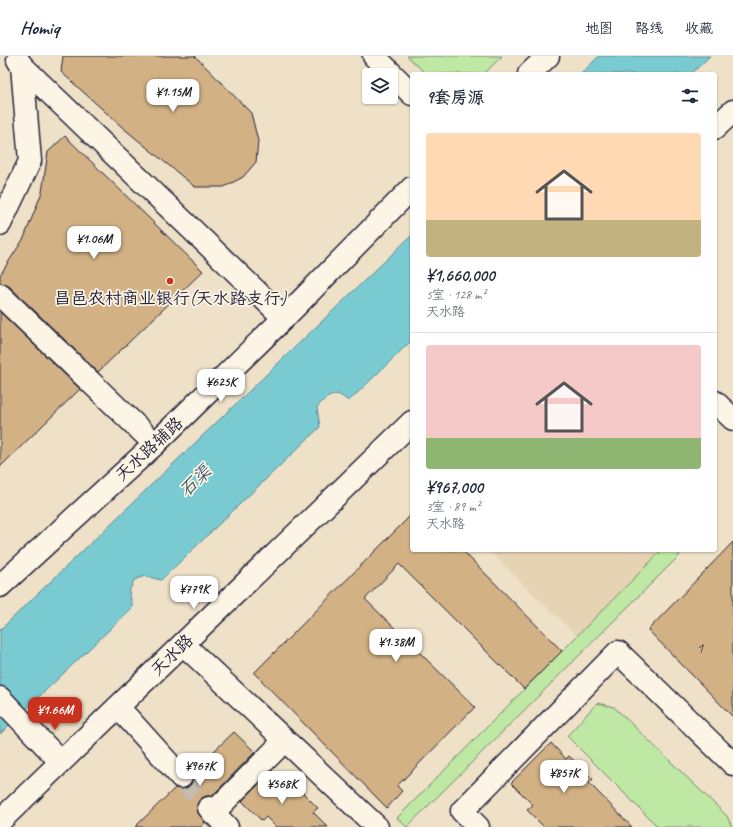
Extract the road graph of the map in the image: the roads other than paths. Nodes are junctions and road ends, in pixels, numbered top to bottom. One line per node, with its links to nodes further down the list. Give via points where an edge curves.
1 (374, 56): 5 (street)
2 (548, 56): 4 (street)
3 (18, 61): 9 (street, via 30,161); 11 (street)
4 (531, 72)
5 (410, 92)
6 (733, 111): 7 (street)
7 (717, 126)
8 (410, 190): 11 (street, 天水路辅路)
9 (0, 224)
10 (0, 295): 15 (street)
11 (284, 318): 15 (street, 天水路辅路)
12 (717, 404): 13 (street)
13 (733, 419)
14 (410, 424): 17 (street, 天水路)
15 (155, 444): 16 (street, 天水路辅路)
16 (0, 586)
17 (183, 644): 19 (street, 天水路); 20 (street)
18 (0, 698): 21 (street)
19 (118, 707): 21 (street, 天水路); 23 (street)
20 (284, 741): 24 (street); 26 (street)
21 (61, 762): 25 (street, 天水路)
22 (733, 764): 27 (street, via 618,652 462,811)
23 (181, 777)
24 (216, 816)
25 (0, 821)
26 (377, 827)
27 (478, 827)

